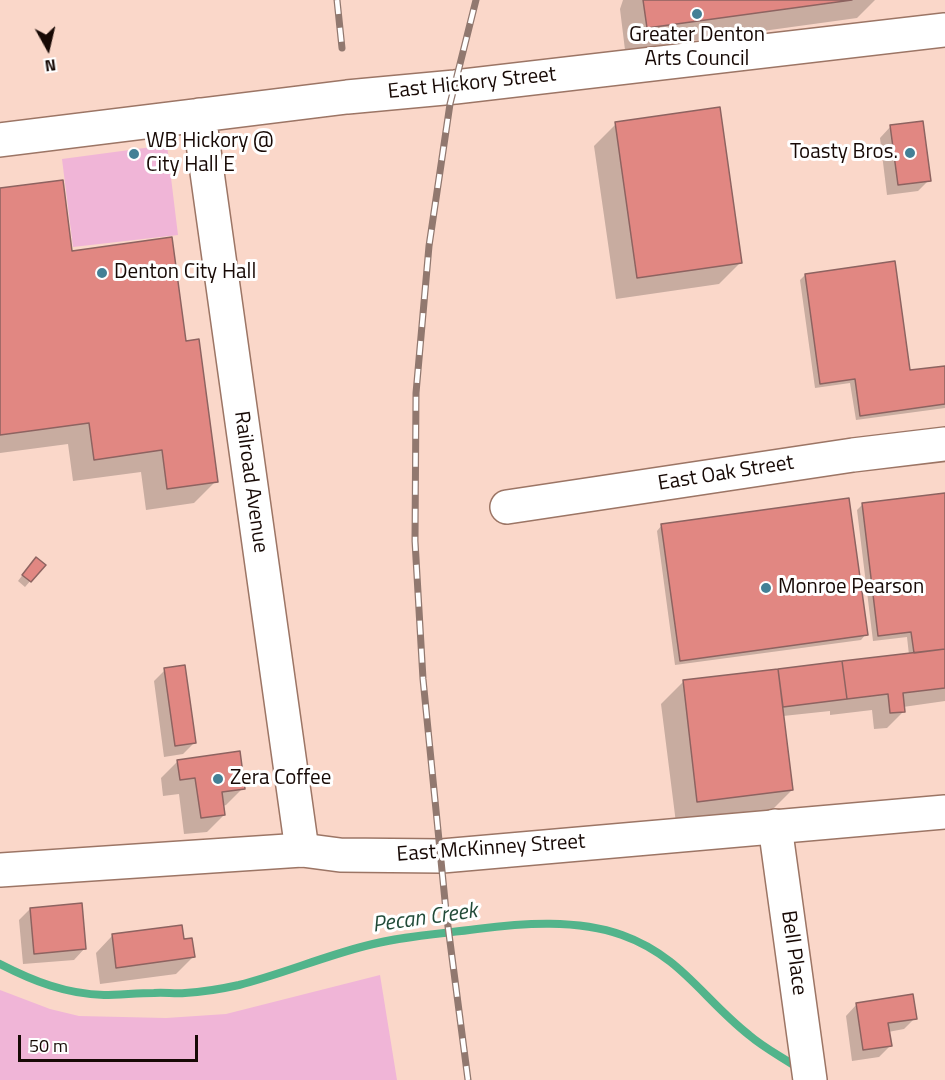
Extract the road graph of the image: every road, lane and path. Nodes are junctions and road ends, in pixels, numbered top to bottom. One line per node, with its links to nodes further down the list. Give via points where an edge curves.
1 (945, 30): 2 (street, East Hickory Street)
2 (199, 115): 3 (street, East Hickory Street); 8 (street, Railroad Avenue)
3 (0, 140)
4 (945, 444): 5 (street, East Oak Street)
5 (507, 507)
6 (945, 812): 7 (street, East McKinney Street)
7 (775, 826): 8 (street, East McKinney Street, via 442,856 340,855); 10 (street, Bell Place)
8 (302, 850): 9 (street, East McKinney Street)
9 (0, 870)
10 (808, 1066)

